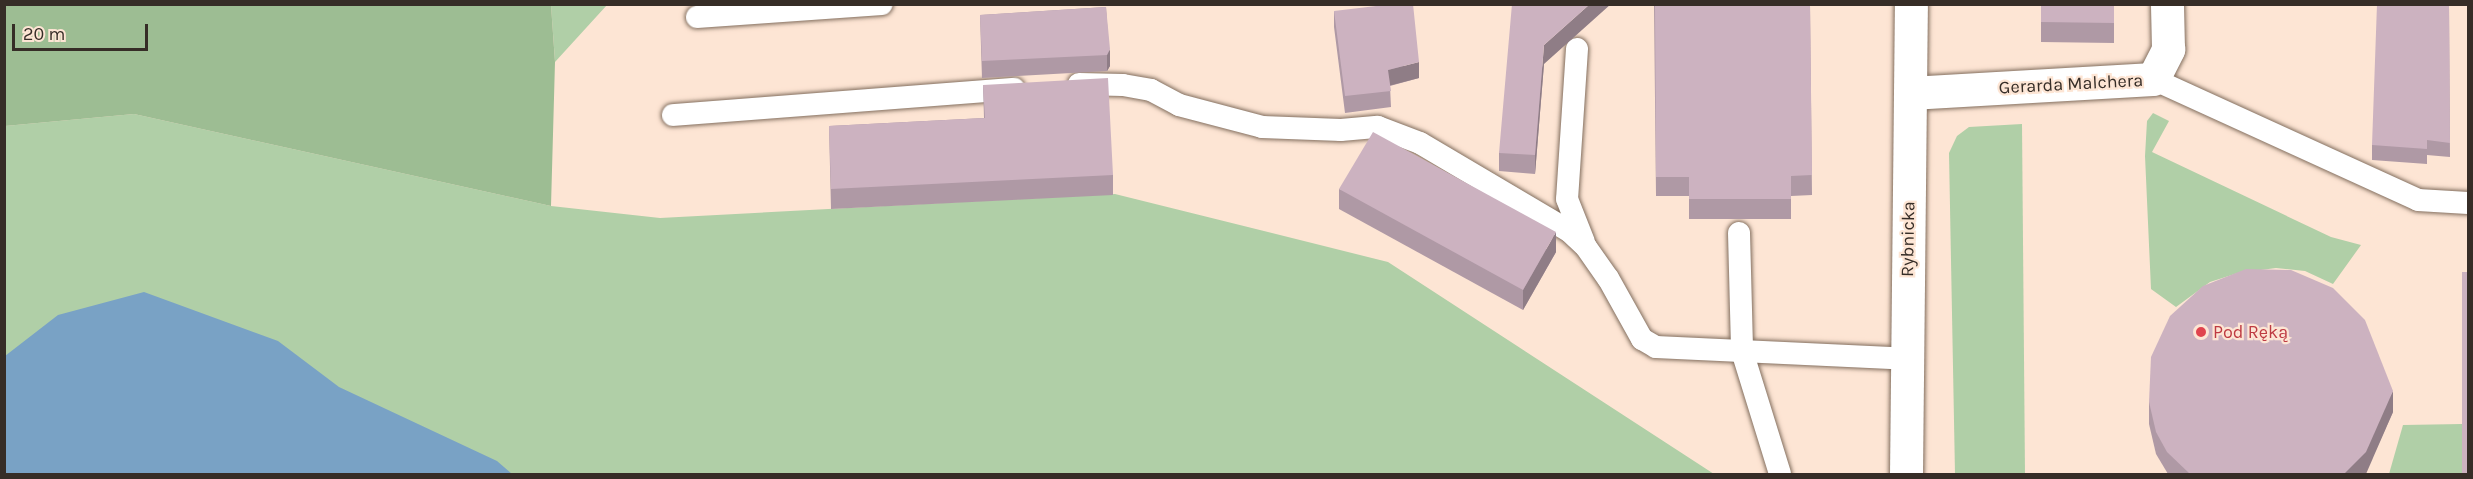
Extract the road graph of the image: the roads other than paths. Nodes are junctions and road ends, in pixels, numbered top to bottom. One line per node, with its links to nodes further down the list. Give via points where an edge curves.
1 (882, 4): 4 (lane)
2 (1911, 4): 9 (street, Rybnicka)
3 (2168, 4): 6 (street, Gerarda Malchera, via 2168,49)
4 (697, 17)
5 (1577, 49): 13 (lane, via 1567,199)
6 (2153, 80): 9 (street, Gerarda Malchera); 11 (lane, via 2418,200)
7 (1056, 85): 13 (lane, via 1123,85 1151,90 1179,105 1262,127 1378,127 1420,142 1539,212)
8 (1033, 87): 10 (lane)
9 (1910, 93): 15 (street, Rybnicka)
10 (673, 115)
11 (2469, 203)
12 (1739, 233): 14 (lane)
13 (1586, 247): 14 (lane, via 1642,339 1656,347)
14 (1742, 351): 15 (lane); 16 (lane)
15 (1907, 359): 17 (street, Rybnicka)
16 (1780, 474)
17 (1906, 474)

